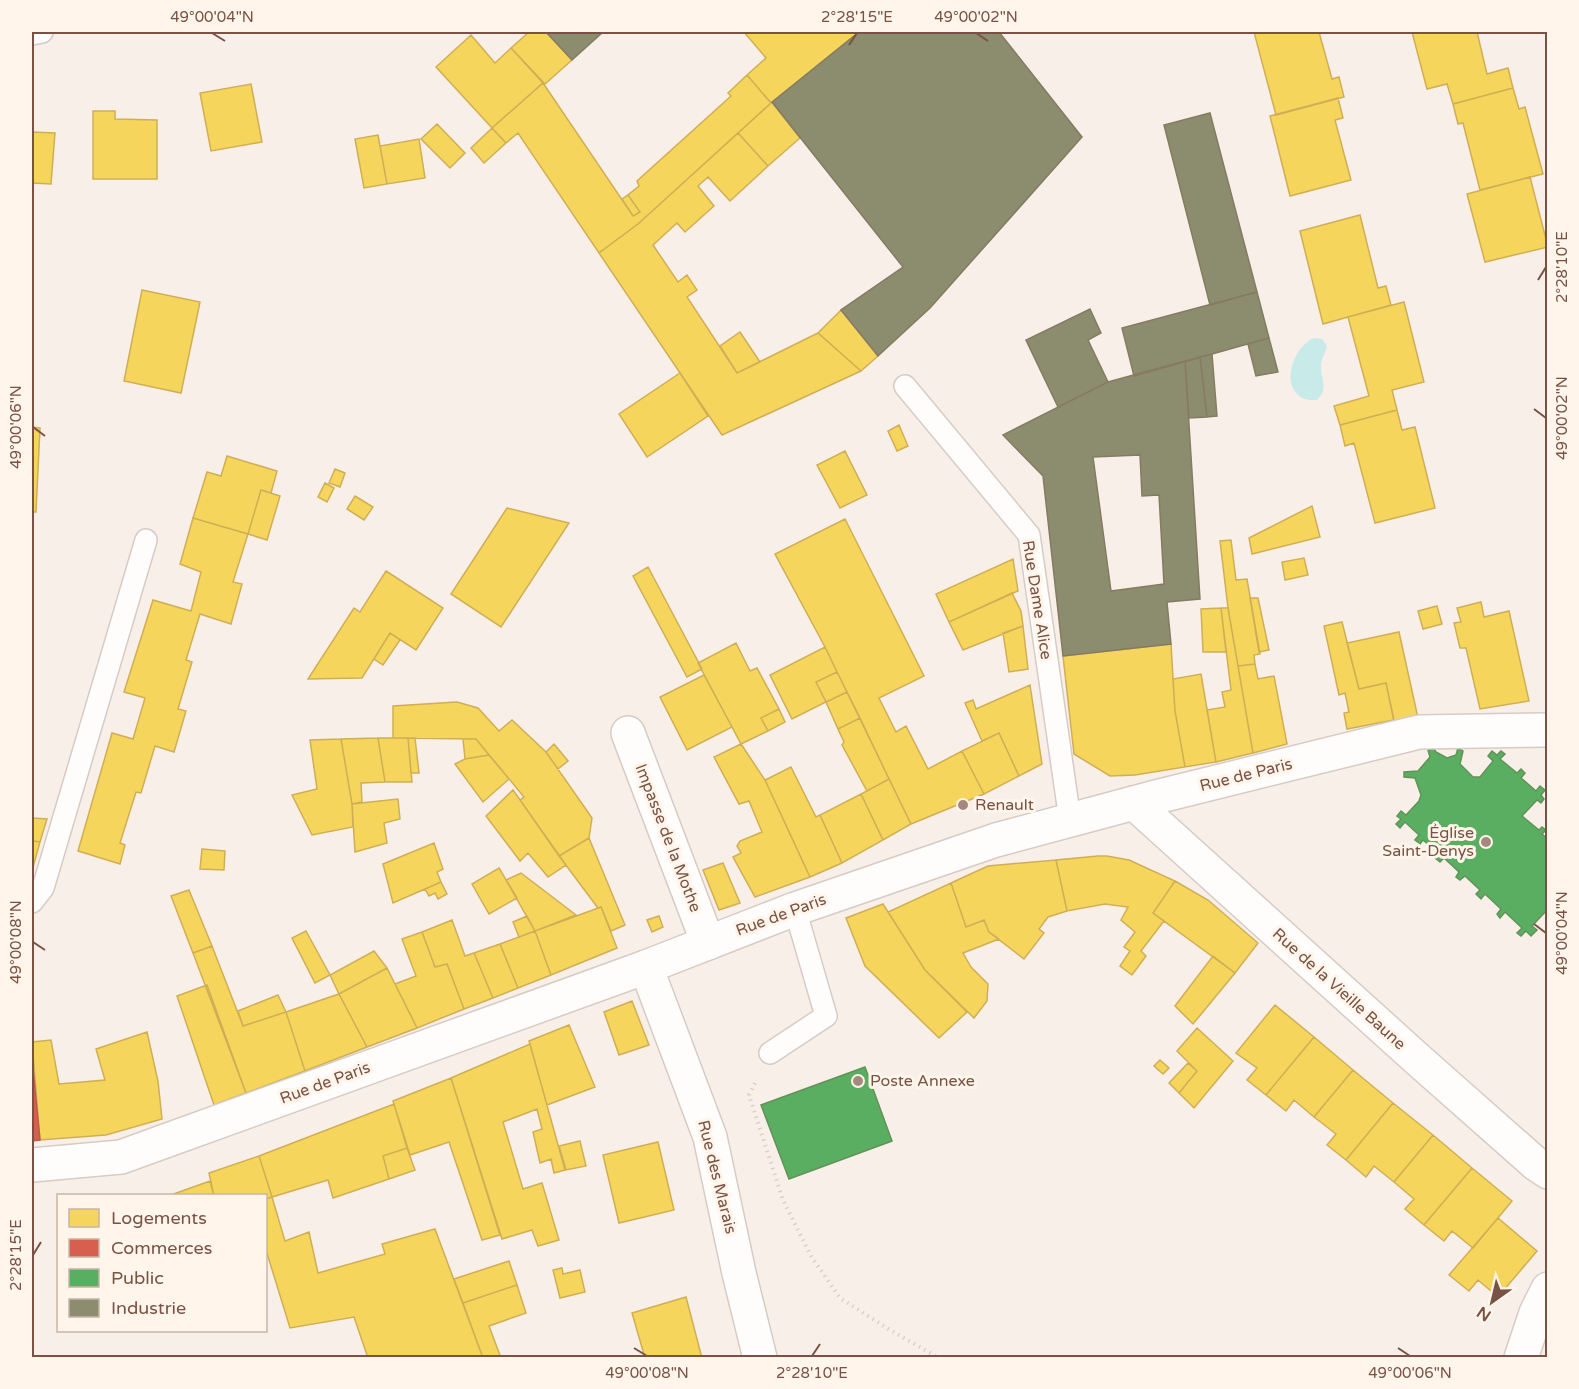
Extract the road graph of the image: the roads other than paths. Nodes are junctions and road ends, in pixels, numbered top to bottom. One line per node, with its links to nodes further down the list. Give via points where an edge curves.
1 (42, 32): 2 (lane)
2 (32, 34)
3 (905, 386): 8 (lane, Rue Dame Alice, via 1029,536)
4 (146, 540): 9 (lane, via 43,888)
5 (1548, 730): 7 (street, Rue de Paris, via 1419,732)
6 (628, 733): 11 (street, Impasse de la Mothe)
7 (1134, 803): 8 (street, Rue de Paris); 15 (street, Rue de la Vieille Baune)
8 (1070, 820): 10 (street, Rue de Paris, via 996,840)
9 (32, 902)
10 (795, 909): 11 (street, Rue de Paris); 13 (lane, via 825,1016)
11 (708, 943): 12 (street, Rue de Paris)
12 (646, 967): 14 (street, Rue de Paris, via 121,1157); 17 (street, Rue des Marais, via 711,1137)
13 (770, 1053)
14 (32, 1165)
15 (1548, 1172)
16 (1548, 1289): 18 (street)
17 (760, 1358)
18 (1521, 1358)

